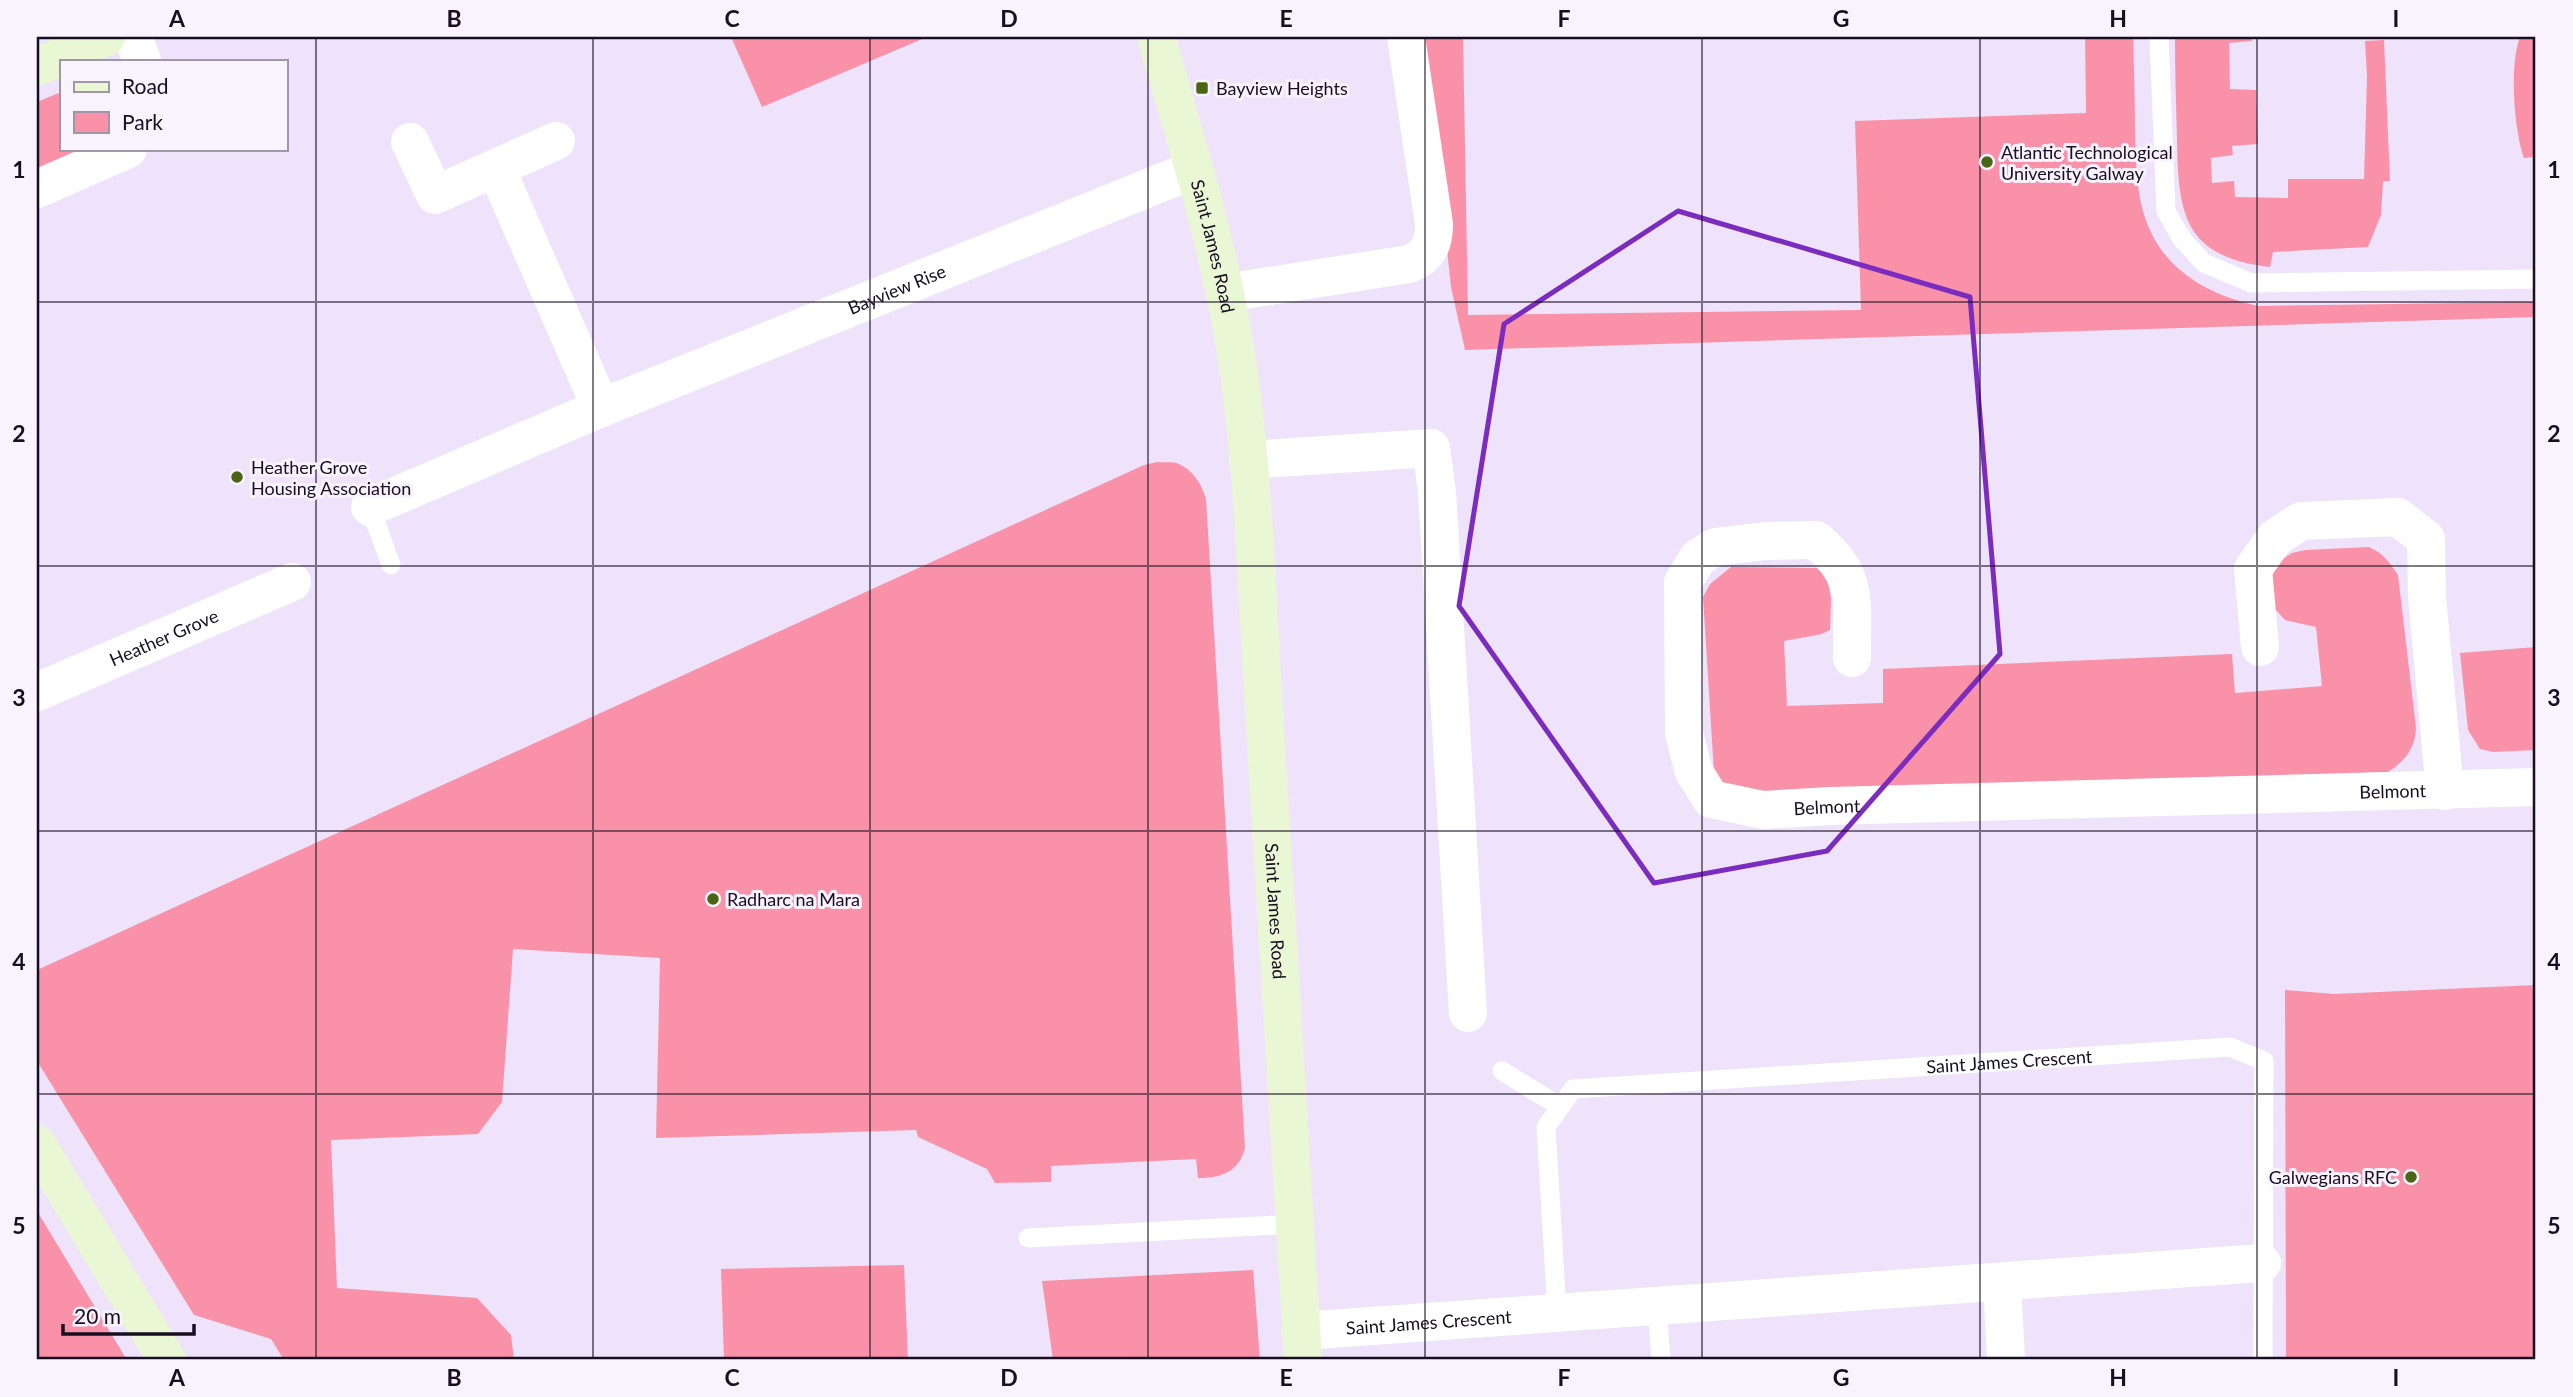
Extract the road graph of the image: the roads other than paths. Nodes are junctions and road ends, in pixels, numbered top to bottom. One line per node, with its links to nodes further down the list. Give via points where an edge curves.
1 (106, 37): 7 (street)
2 (133, 37): 6 (street)
3 (1156, 37): 12 (street, Saint James Road)
4 (1406, 37): 15 (street, via 1434,223 1428,252 1409,264)
5 (2159, 37): 14 (lane, via 2166,211 2182,239 2204,263 2251,284)
6 (142, 60)
7 (37, 67)
8 (556, 141): 11 (street)
9 (410, 142): 11 (street, via 435,195)
10 (126, 150): 13 (street)
11 (496, 168): 16 (street)
12 (1194, 170): 15 (street, Saint James Road); 16 (street, Bayview Rise)
13 (37, 189)
14 (2536, 279)
15 (1225, 293): 17 (street, Saint James Road)
16 (601, 408): 18 (street, Bayview Rise)
17 (1248, 460): 26 (street, via 1432,447); 30 (street, Saint James Road)
18 (370, 508): 19 (lane, Bayview Rise)
19 (391, 565)
20 (292, 582): 23 (street, Heather Grove)
21 (2260, 647): 25 (street, Belmont, via 2253,569 2275,538 2301,521 2398,517 2426,539)
22 (1852, 658): 25 (street, Belmont, via 1851,596 1845,572 1816,540 1715,547 1698,558 1683,582 1684,733 1694,772 1711,799 1763,810)
23 (37, 692)
24 (2536, 787): 25 (street, Belmont)
25 (2445, 790)
26 (1468, 1013)
27 (1502, 1071): 28 (lane)
28 (1559, 1106): 32 (lane, Saint James Crescent, via 1573,1089 2230,1047 2264,1061); 35 (lane, via 1546,1127)
29 (37, 1144): 37 (street)
30 (1294, 1224): 31 (lane); 36 (street, Saint James Road)
31 (1028, 1238)
32 (2262, 1264): 33 (street, Saint James Crescent); 40 (lane, Saint James Crescent)
33 (2002, 1282): 34 (street, Saint James Crescent); 39 (street)
34 (1657, 1306): 35 (street, Saint James Crescent); 38 (lane)
35 (1557, 1313): 36 (street, Saint James Crescent)
36 (1302, 1346)
37 (167, 1360)
38 (1661, 1360)
39 (2007, 1360)
40 (2263, 1360)

